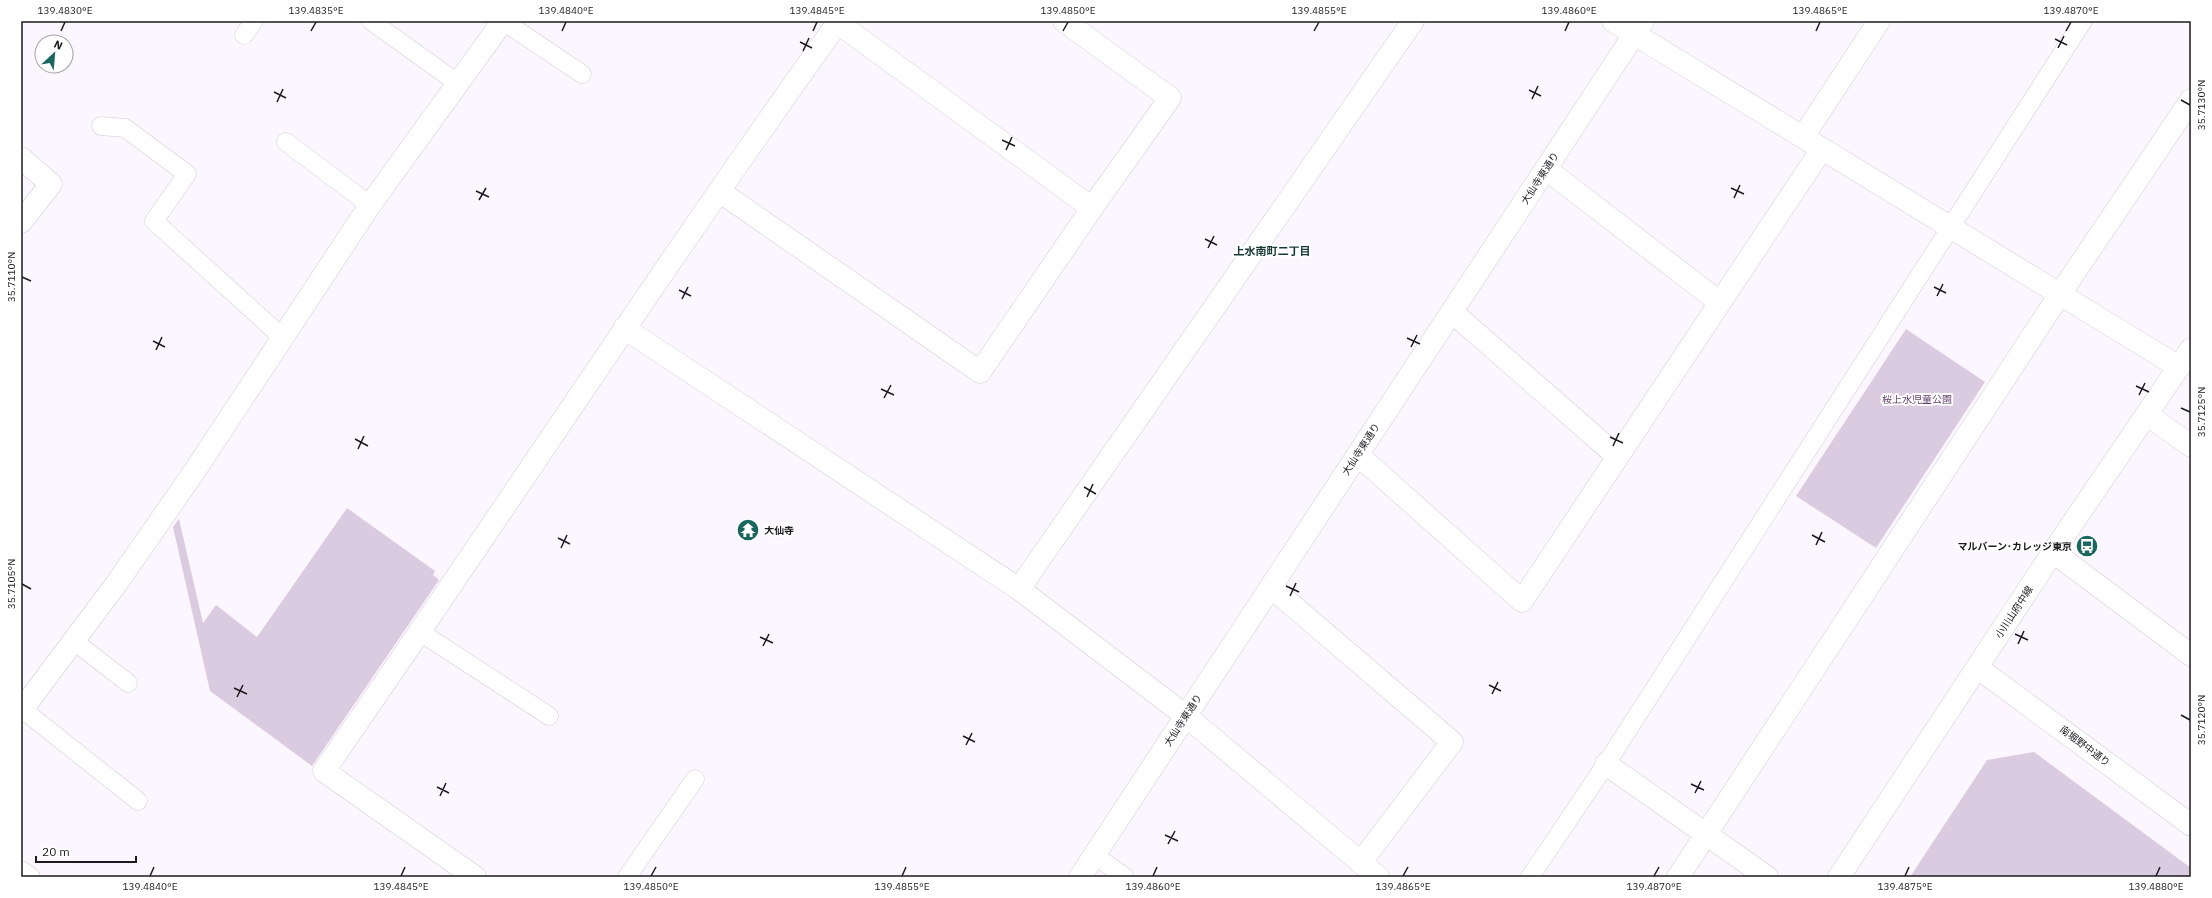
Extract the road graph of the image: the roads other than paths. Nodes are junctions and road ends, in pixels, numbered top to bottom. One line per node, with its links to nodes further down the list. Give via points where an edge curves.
1 (371, 21): 11 (lane)
2 (503, 21): 10 (lane); 11 (street)
3 (1064, 21): 21 (street, via 1170,98)
4 (1413, 21): 37 (street)
5 (1613, 21): 9 (street)
6 (1879, 21): 14 (street)
7 (2083, 21): 23 (lane)
8 (838, 22): 19 (street); 21 (street)
9 (1639, 27): 14 (street); 18 (street, 大仙寺東通り)
10 (582, 74)
11 (459, 84): 20 (street)
12 (2191, 100): 24 (street)
13 (101, 126): 28 (lane, via 125,128 187,174 154,221)
14 (1803, 137): 16 (street)
15 (286, 142): 20 (lane)
16 (1822, 149): 23 (street); 25 (street)
17 (21, 158): 22 (street, via 51,184)
18 (1546, 169): 25 (street); 26 (street, 大仙寺東通り)
19 (719, 191): 21 (street, via 980,372); 27 (street)
20 (370, 204): 28 (street)
21 (1092, 208)
22 (21, 222)
23 (1952, 228): 24 (street); 46 (lane)
24 (2060, 294): 30 (street); 50 (street)
25 (1719, 302): 34 (street)
26 (1452, 312): 33 (street, 大仙寺東通り); 34 (street)
27 (624, 328): 37 (street); 38 (street)
28 (282, 337): 39 (street, via 196,469)
29 (2191, 349): 30 (street, 小川山府中線)
30 (2179, 368): 31 (street, 小川山府中線)
31 (2148, 415): 32 (street); 35 (street, 小川山府中線)
32 (2191, 446)
33 (1358, 455): 34 (street, via 1522,602); 36 (street, 大仙寺東通り)
34 (1618, 456)
35 (2053, 552): 40 (street); 41 (street, 小川山府中線)
36 (1271, 587): 45 (street, 大仙寺東通り); 52 (street, via 1452,742)
37 (1019, 589): 45 (street)
38 (420, 632): 44 (lane); 55 (street, via 324,771)
39 (74, 641): 42 (lane); 43 (street)
40 (2191, 655)
41 (1978, 668): 49 (street, 南堀野中通り); 63 (street, 小川山府中線)
42 (128, 683)
43 (22, 710): 48 (lane)
44 (548, 716)
45 (1186, 716): 51 (street, 大仙寺東通り); 52 (street)
46 (1606, 764): 50 (street); 60 (lane)
47 (695, 779): 56 (lane)
48 (138, 801)
49 (2191, 825)
50 (1706, 834): 61 (street); 62 (street)
51 (1094, 855): 57 (street, 大仙寺東通り); 58 (lane)
52 (1360, 862): 59 (street)
53 (21, 870): 54 (lane)
54 (31, 877)
55 (475, 877)
56 (627, 877)
57 (1080, 877)
58 (1125, 877)
59 (1378, 877)
60 (1530, 877)
61 (1678, 877)
62 (1768, 877)
63 (1839, 877)

